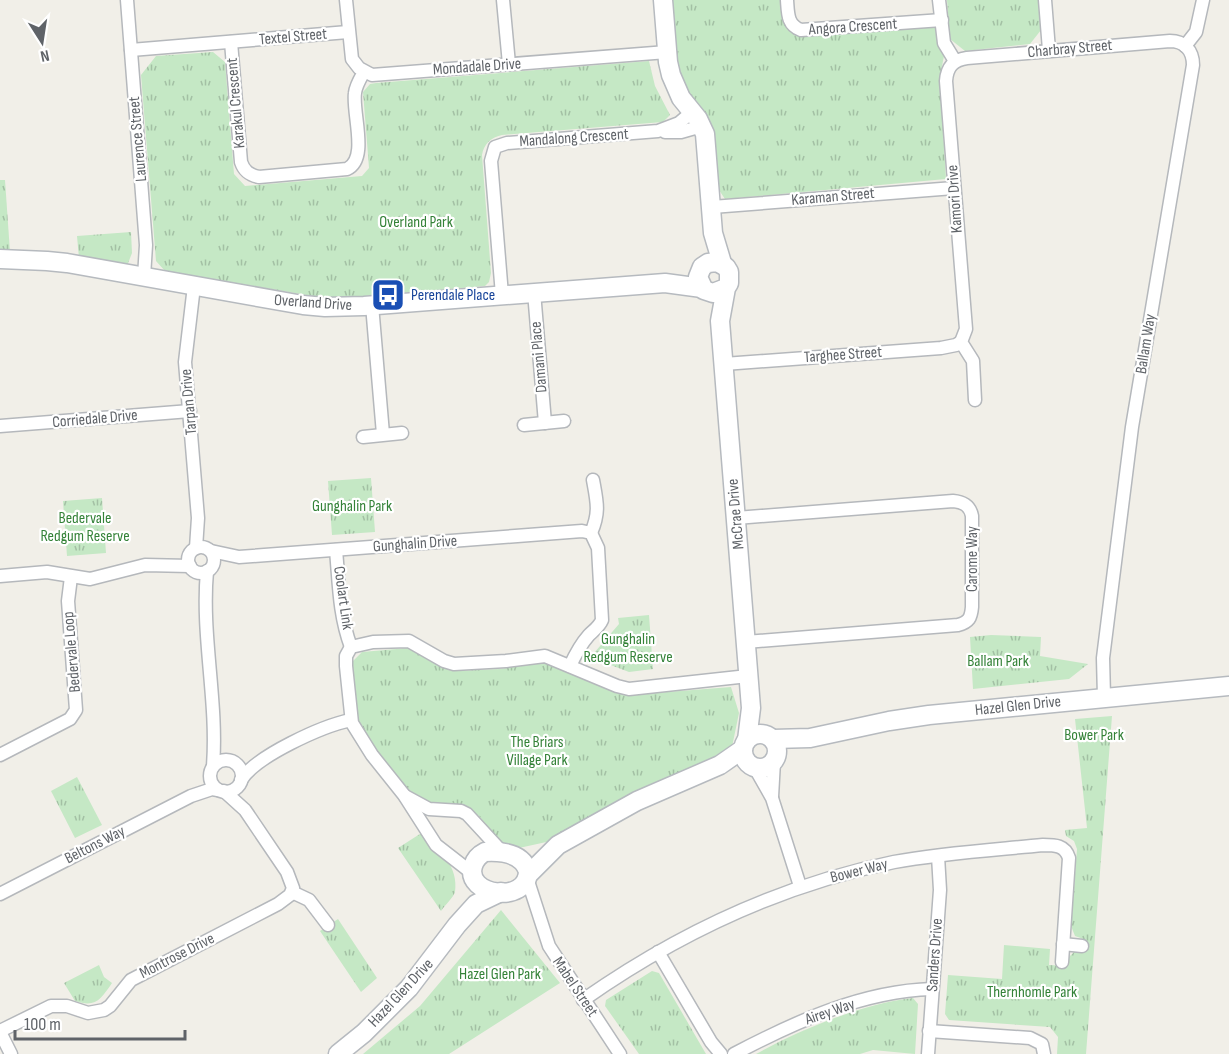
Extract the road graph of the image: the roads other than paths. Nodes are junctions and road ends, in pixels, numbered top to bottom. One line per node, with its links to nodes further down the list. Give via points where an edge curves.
1 (127, 0): 13 (street, Laurence Street)
2 (346, 0): 10 (street)
3 (503, 0): 17 (street)
4 (663, 0): 15 (street)
5 (787, 0): 9 (street, Angora Crescent, via 790,22 801,30)
6 (939, 0): 9 (street)
7 (1045, 0): 14 (street)
8 (1203, 0): 12 (street, via 1196,32)
9 (942, 20): 16 (street, via 944,43)
10 (348, 32): 11 (street, Textel Street); 18 (street, via 352,59)
11 (231, 42): 13 (street, Textel Street); 18 (street, Karakul Crescent, via 241,162 251,175 259,177 347,169 354,165 359,152 354,97)
12 (1185, 46): 14 (street, Charbray Street, via 1170,41); 59 (street, Ballam Way, via 1192,54 1193,64 1132,427 1103,658)
13 (130, 50): 24 (street, Laurence Street, via 146,245)
14 (1049, 50): 16 (street, Charbray Street)
15 (667, 52): 17 (street, Mondadale Drive); 19 (street, via 674,85)
16 (955, 61): 20 (street, Kamori Drive, via 948,69 946,81)
17 (508, 64): 18 (street, Mondadale Drive, via 379,75)
18 (364, 72)
19 (697, 119): 21 (street, via 706,147); 30 (street, Mandalong Crescent, via 672,133 658,131 495,147 491,161)
20 (954, 188): 21 (street, Karaman Street); 33 (street, Kamori Drive, via 966,329)
21 (712, 207): 23 (street)
22 (0, 259): 24 (street, Overland Drive, via 47,261)
23 (709, 265): 25 (street, Overland Drive); 27 (street, via 729,272); 28 (street, via 698,278)
24 (144, 277): 26 (street, Overland Drive)
25 (665, 282): 28 (street, Overland Drive); 29 (street, Overland Drive)
26 (194, 286): 31 (street, Overland Drive, via 303,305); 36 (street, Tarpan Drive, via 185,350)
27 (726, 288): 28 (street, via 713,293); 32 (street, McCrae Drive)
28 (703, 289): 32 (street, McCrae Drive)
29 (534, 292): 30 (street, Overland Drive); 38 (street, Damani Place)
30 (502, 295): 31 (street, Overland Drive)
31 (372, 305): 42 (street)
32 (720, 321): 34 (street, McCrae Drive)
33 (961, 342): 34 (street, Targhee Street, via 941,348); 35 (street, via 973,361)
34 (724, 364): 45 (street, McCrae Drive)
35 (975, 400)
36 (190, 411): 40 (street, Corriedale Drive); 47 (street, Tarpan Drive)
37 (564, 421): 38 (street)
38 (545, 423): 39 (street)
39 (524, 425)
40 (0, 426)
41 (402, 433): 42 (street)
42 (383, 434): 43 (street)
43 (363, 436)
44 (592, 480): 46 (street, via 598,509)
45 (736, 518): 54 (street, McCrae Drive); 54 (street, Carome Way, via 954,501 967,505 972,516 972,615 967,622)
46 (591, 533): 48 (street, Gunghalin Drive); 56 (street, via 598,548 602,620)
47 (200, 550): 49 (street, Gunghalin Drive); 50 (street); 51 (street, via 189,560); 51 (street, via 214,558)
48 (336, 550): 49 (street, Gunghalin Drive); 55 (street, Coolart Link, via 341,613)
49 (239, 557): 51 (street, Gunghalin Drive)
50 (161, 564): 51 (street, Gunghalin Drive); 53 (street, via 135,566 90,579)
51 (201, 569): 62 (street)
52 (0, 576): 53 (street, via 47,572)
53 (71, 577): 64 (street, Bedervale Loop, via 68,601 76,710 70,719)
54 (746, 642): 57 (street, McCrae Drive)
55 (351, 647): 56 (street, via 401,640 454,664 538,656); 61 (street, via 346,666)
56 (570, 666): 57 (street, via 629,689)
57 (748, 676): 60 (street, McCrae Drive)
58 (1229, 686): 59 (street, Hazel Glen Drive)
59 (1104, 697): 63 (street, Hazel Glen Drive, via 919,716)
60 (751, 708): 63 (street, McCrae Drive); 65 (street, McCrae Drive)
61 (351, 720): 67 (street, via 328,726); 71 (street, via 372,755)
62 (215, 736): 66 (street); 68 (street)
63 (773, 747): 65 (street, via 756,734); 65 (street, via 766,768); 73 (street)
64 (0, 755)
65 (748, 755): 73 (street); 75 (street, via 637,801)
66 (230, 760): 67 (street); 68 (street, via 217,762); 69 (street, via 239,767)
67 (260, 760): 69 (street)
68 (212, 769): 70 (street, via 212,784); 72 (street, Beltons Way)
69 (240, 783): 70 (street, via 234,789); 74 (street)
70 (221, 791): 72 (street, Beltons Way, via 212,789); 74 (street)
71 (404, 795): 76 (street, via 429,809 467,814); 79 (street, via 436,845)
72 (191, 796): 83 (street, Beltons Way)
73 (772, 798): 80 (street)
74 (245, 810): 81 (street, via 287,872)
75 (558, 845): 76 (street); 78 (street)
76 (506, 853): 78 (street, via 525,863); 79 (street, via 481,854 474,862)
77 (938, 856): 80 (street, Bower Way, via 864,869); 87 (street, Bower Way, via 1043,845 1064,848 1070,865); 91 (street, Sanders Drive, via 940,890)
78 (528, 876): 82 (street, via 518,890); 84 (street, Mabel Street)
79 (473, 877): 82 (street, via 480,887); 86 (street, Hazel Glen Drive)
80 (800, 886): 89 (street, Bower Way, via 726,916)
81 (292, 891): 85 (street, via 309,900); 94 (street, Montrose Drive, via 278,904 131,980 104,1010 88,1014 68,1006 51,1006)
82 (506, 892): 84 (street, Mabel Street); 86 (street, Hazel Glen Drive, via 476,904)
83 (0, 894)
84 (538, 917): 92 (street, Mabel Street, via 554,957)
85 (328, 925)
86 (457, 925): 96 (street, Hazel Glen Drive, via 410,988)
87 (1063, 944): 88 (street); 90 (street, Bower Way)
88 (1083, 946)
89 (658, 952): 92 (street, Bower Way); 98 (street)
90 (1062, 962)
91 (932, 989): 93 (street, Sanders Drive); 99 (street, Airey Way, via 896,992 841,1007)
92 (583, 1000): 97 (street, Mabel Street)
93 (929, 1031): 100 (street, Sanders Drive); 101 (street, via 1030,1038 1042,1044)
94 (0, 1032): 95 (street)
95 (11, 1054)
96 (338, 1054)
97 (620, 1054)
98 (721, 1054)
99 (734, 1054)
100 (927, 1054)
101 (1044, 1054)

